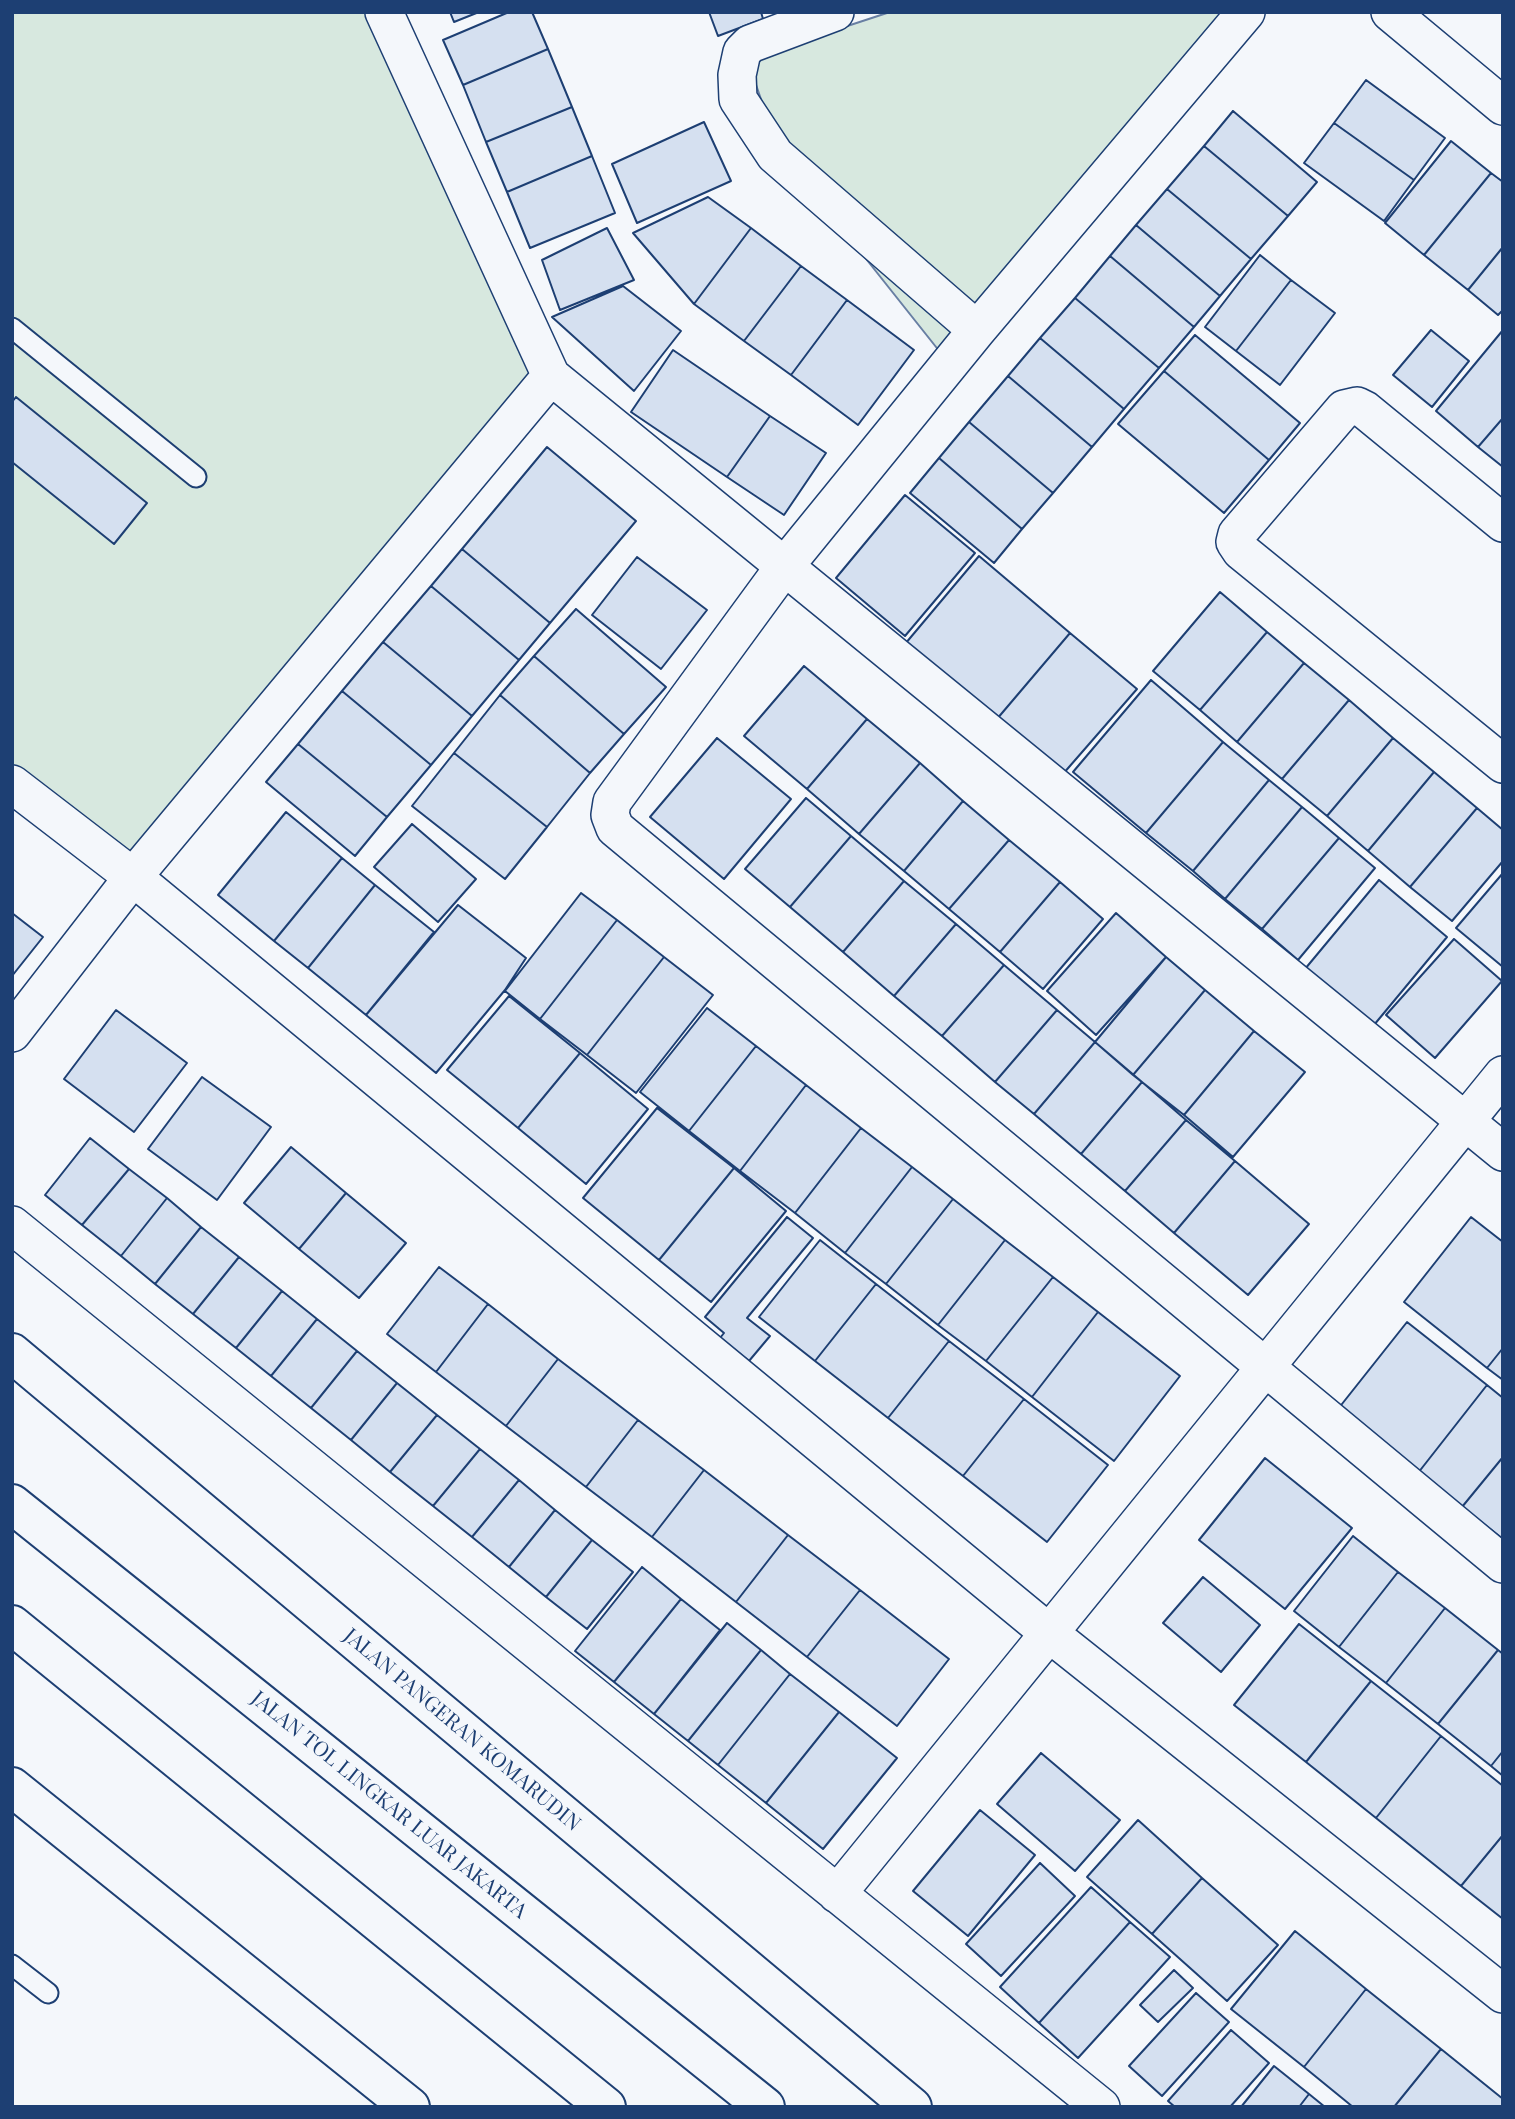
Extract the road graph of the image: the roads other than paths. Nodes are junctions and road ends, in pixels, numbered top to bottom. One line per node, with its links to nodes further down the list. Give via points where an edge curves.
1 (384, 12): 8 (street)
2 (835, 12): 7 (street, via 750,44 742,52 738,99 775,155)
3 (1246, 12): 7 (street)
4 (1390, 12): 5 (street)
5 (1503, 106)
6 (12, 328): 9 (lane)
7 (977, 330): 11 (street)
8 (551, 376): 11 (street); 14 (street)
9 (196, 477)
10 (1503, 523): 12 (street, via 1357,406 1344,409 1237,534 1236,542 1241,551)
11 (784, 567): 17 (street); 21 (street, via 612,802 615,828)
12 (1503, 764)
13 (12, 784): 14 (street)
14 (133, 877): 15 (street); 25 (street)
15 (12, 1033)
16 (1503, 1075): 17 (street)
17 (1465, 1121): 18 (street); 21 (street)
18 (1503, 1152)
19 (12, 1225): 27 (street)
20 (12, 1353): 34 (main road, JALAN PANGERAN KOMARUDIN)
21 (1265, 1368): 23 (street); 25 (street)
22 (12, 1504): 33 (main road, JALAN TOL LINGKAR LUAR JAKARTA)
23 (1503, 1563)
24 (12, 1625): 32 (main road)
25 (1049, 1633): 27 (street); 30 (street)
26 (12, 1787): 31 (main road)
27 (837, 1894): 35 (street)
28 (12, 1965): 29 (lane)
29 (48, 1993)
30 (1503, 1994)
31 (410, 2107)
32 (606, 2107)
33 (765, 2107)
34 (912, 2107)
35 (1101, 2107)

